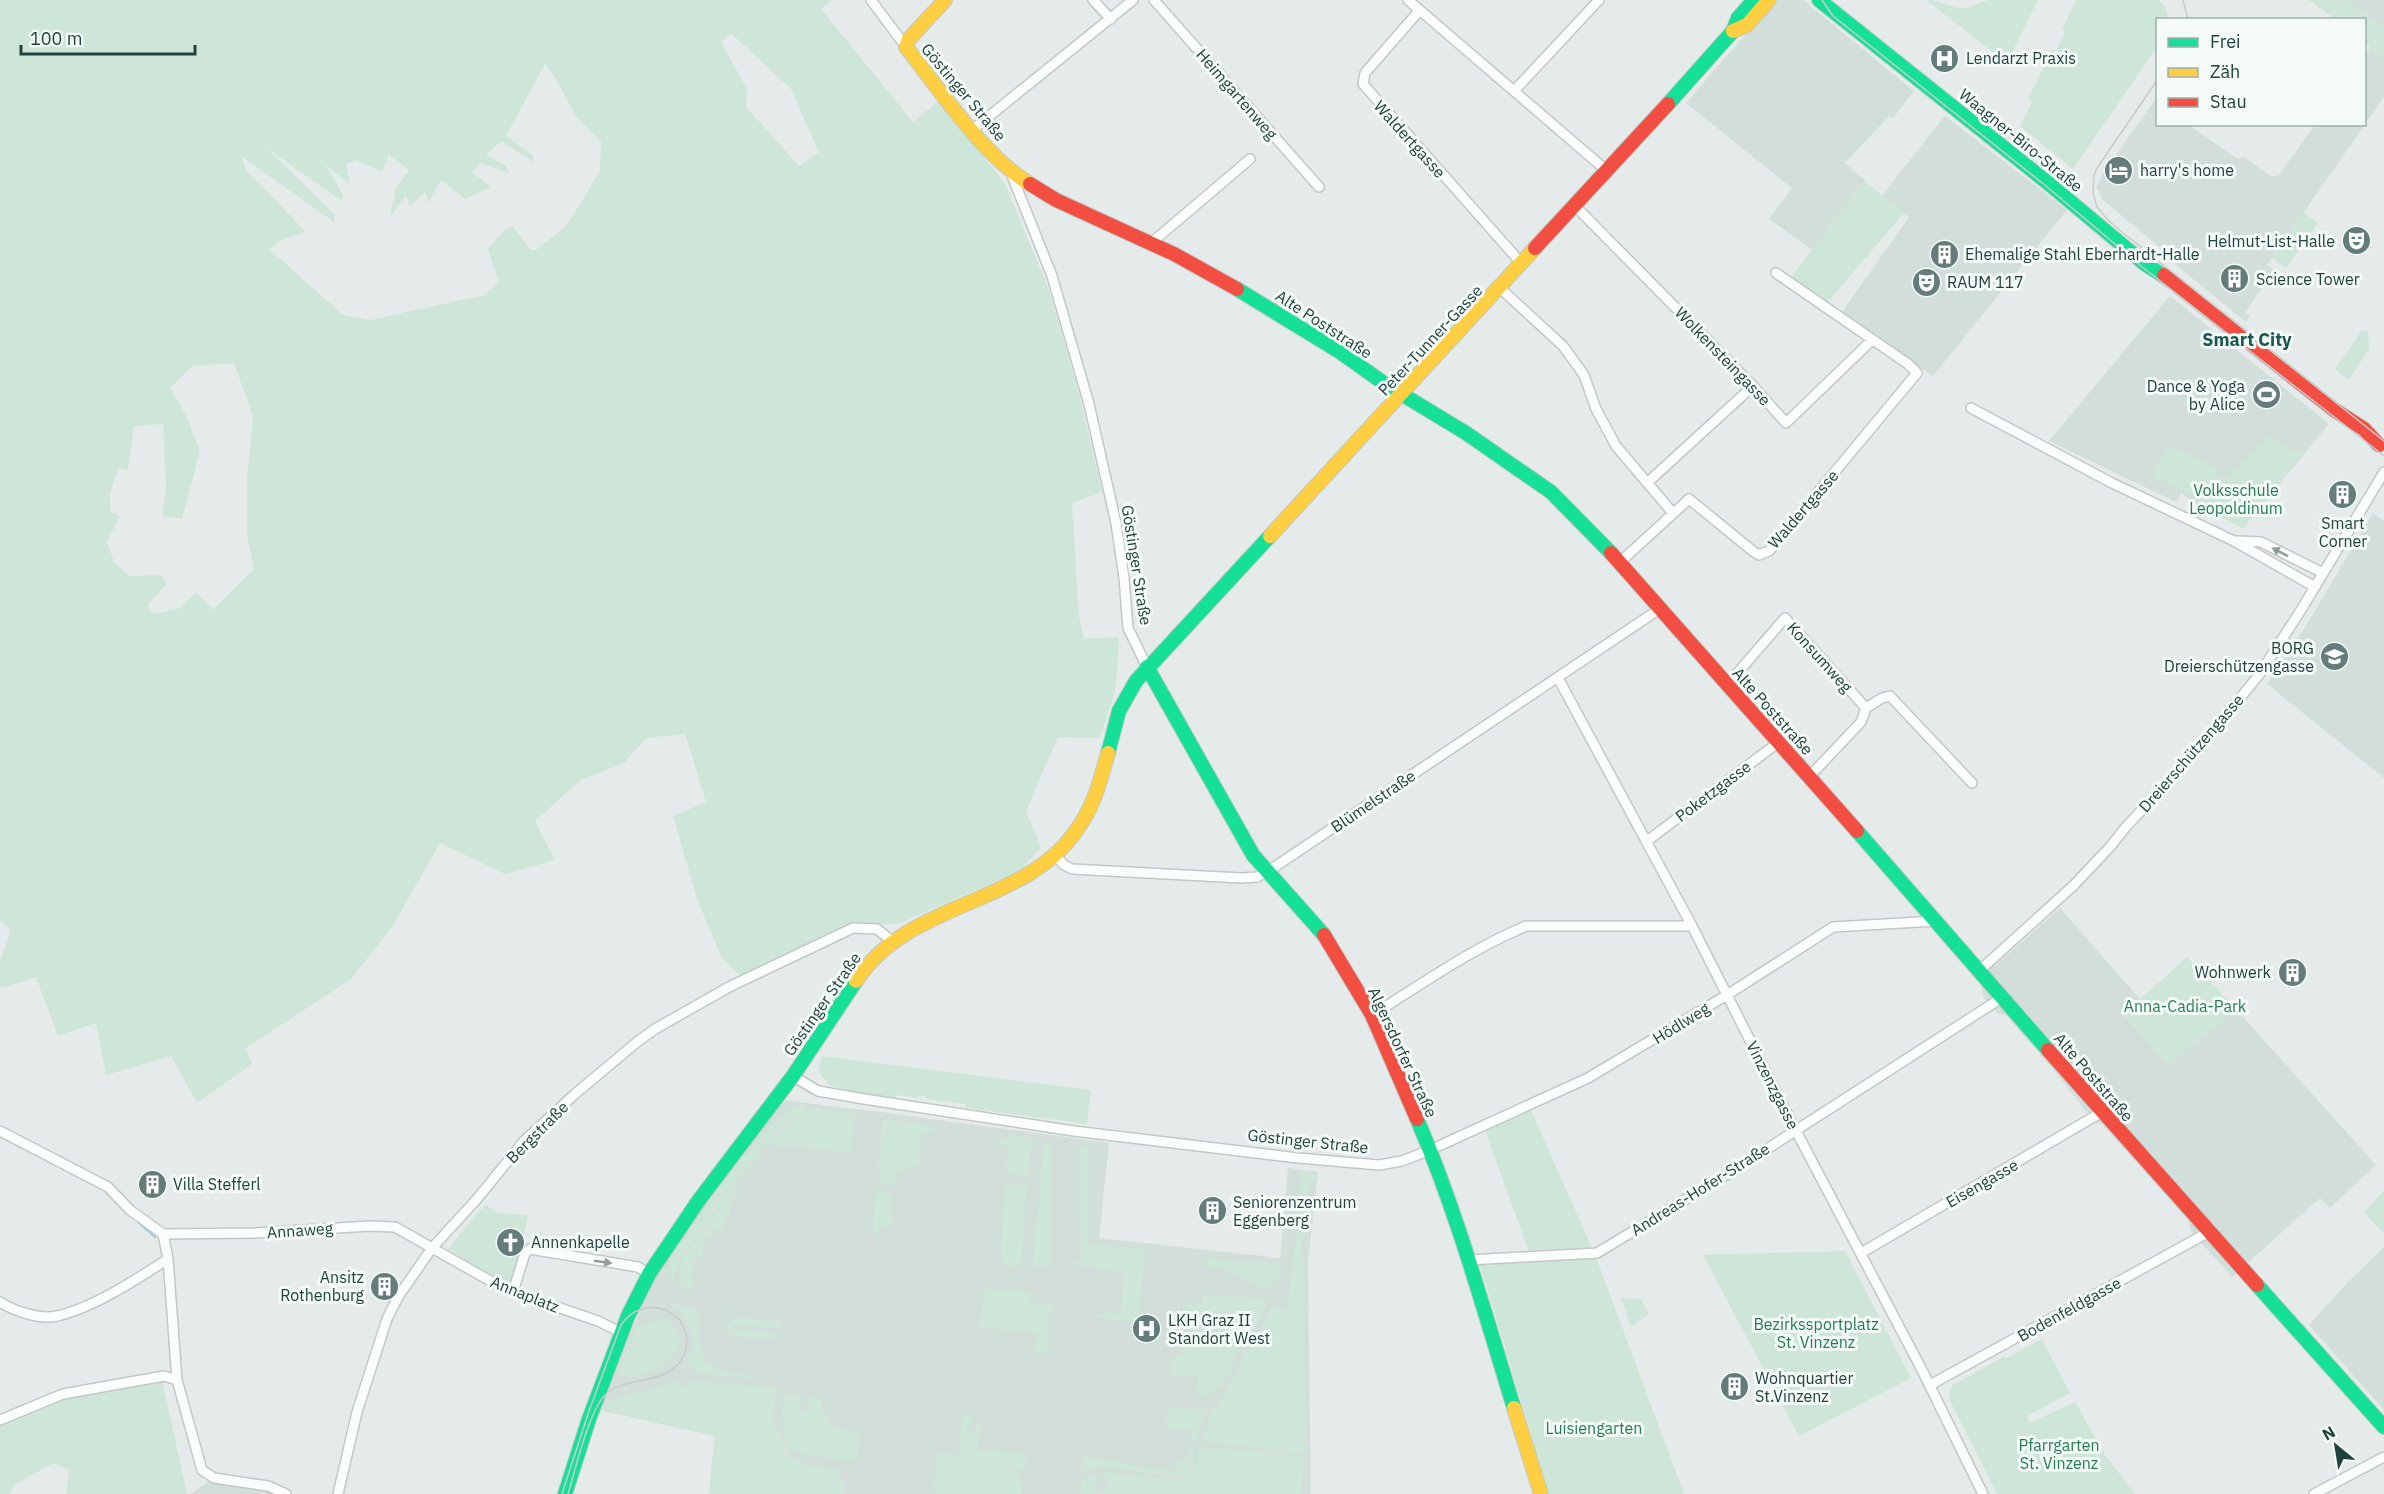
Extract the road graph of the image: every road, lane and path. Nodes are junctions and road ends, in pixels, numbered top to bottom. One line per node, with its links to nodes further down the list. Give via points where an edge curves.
1 (871, 0): 14 (street, Göstinger Straße)
2 (945, 0): 14 (main road)
3 (1093, 0): 12 (street)
4 (1133, 0): 12 (street)
5 (1154, 0): 20 (street, Heimgartenweg)
6 (1408, 0): 11 (street)
7 (1599, 0): 15 (street)
8 (1754, 0): 13 (main road, Peter-Tunner-Gasse, via 1738,18)
9 (1768, 0): 13 (main road, Peter-Tunner-Gasse, via 1747,25)
10 (1819, 0): 30 (main road, Waagner-Biro-Straße, via 2089,217 2113,231 2346,418 2370,442)
11 (1419, 10): 15 (street); 23 (street, Waldertgasse, via 1365,73 1364,87)
12 (1111, 19): 16 (street)
13 (1733, 31): 18 (main road, Peter-Tunner-Gasse)
14 (906, 47): 16 (main road, Göstinger Straße)
15 (1514, 91): 18 (street)
16 (972, 130): 19 (main road, Göstinger Straße)
17 (1250, 159): 22 (street, Heimgartenweg)
18 (1607, 171): 21 (main road, Peter-Tunner-Gasse)
19 (1011, 173): 22 (main road, Alte Poststraße, via 1056,200); 39 (street, Göstinger Straße, via 1052,276 1089,404 1116,523 1128,628)
20 (1319, 187)
21 (1575, 206): 23 (main road, Peter-Tunner-Gasse); 27 (street, Wolkensteingasse)
22 (1150, 244): 28 (main road, Alte Poststraße, via 1257,300)
23 (1522, 264): 25 (main road, Peter-Tunner-Gasse)
24 (1776, 273): 26 (street)
25 (1500, 288): 28 (main road, Peter-Tunner-Gasse); 32 (street, via 1563,346 1584,375 1596,409 1616,446)
26 (1872, 340): 27 (street, Wolkensteingasse, via 1786,423); 33 (street, Waldertgasse, via 1917,373 1769,550 1759,555 1689,499)
27 (1753, 386): 32 (street)
28 (1401, 394): 35 (main road, Alte Poststraße, via 1551,492); 39 (main road, Peter-Tunner-Gasse)
29 (1971, 408): 34 (street, via 2112,483)
30 (2382, 447)
31 (2384, 472): 36 (street, Dreierschützengasse)
32 (1647, 483): 33 (street)
33 (1672, 512): 35 (street, Waldertgasse)
34 (2234, 541): 36 (street, one-way to 34, via 2261,542); 37 (street)
35 (1619, 563): 38 (main road, Alte Poststraße)
36 (2323, 573): 37 (street, Dreierschützengasse)
37 (2315, 586): 52 (street, Dreierschützengasse, via 2259,675 2194,754 2073,886)
38 (1661, 608): 40 (street, Blümelstraße); 41 (main road, Alte Poststraße)
39 (1147, 667): 47 (main road, Göstinger Straße, via 1119,711 1098,791 1080,826); 48 (main road, Algersdorfer Straße, via 1242,836)
40 (1558, 678): 46 (street, Vinzenzgasse); 48 (street, Blümelstraße)
41 (1727, 685): 42 (street, Konsumweg, via 1785,618); 43 (main road, Alte Poststraße)
42 (1866, 708): 44 (street, Konsumweg, via 1861,722); 45 (street, Konsumweg, via 1890,696)
43 (1779, 742): 44 (main road, Alte Poststraße); 46 (street, Poketzgasse)
44 (1809, 777): 49 (main road, Alte Poststraße)
45 (1972, 783)
46 (1647, 841): 50 (street, Vinzenzgasse)
47 (1055, 855): 48 (street, Blümelstraße, via 1072,868 1241,878); 51 (main road, Göstinger Straße, via 1024,878 925,921)
48 (1267, 872): 55 (main road, Algersdorfer Straße, via 1323,934)
49 (1936, 921): 52 (main road, Alte Poststraße); 53 (street, Hödlweg, via 1833,927)
50 (1692, 926): 53 (street, Vinzenzgasse); 55 (street, via 1526,926 1506,934)
51 (892, 941): 56 (main road, Göstinger Straße, via 867,964); 63 (street, Bergstraße, via 877,929 854,928 743,980 655,1029 575,1094 524,1142)
52 (1979, 971): 54 (main road, Alte Poststraße)
53 (1727, 995): 58 (street, Vinzenzgasse); 60 (street, Hödlweg, via 1588,1078)
54 (2003, 997): 57 (main road, Alte Poststraße); 58 (street, Andreas-Hofer-Straße)
55 (1372, 1015): 60 (main road, Algersdorfer Straße)
56 (793, 1076): 60 (street, Göstinger Straße, via 818,1091 864,1099 1082,1132 1298,1158 1379,1165); 67 (main road, Göstinger Straße, via 699,1200)
57 (2102, 1112): 61 (main road, Alte Poststraße); 64 (street, Eisengasse)
58 (1795, 1130): 64 (street, Vinzenzgasse); 66 (street, Andreas-Hofer-Straße, via 1597,1253)
59 (0, 1131): 62 (street, via 108,1187 130,1210)
60 (1430, 1150): 66 (main road, Algersdorfer Straße)
61 (2209, 1232): 72 (street, Bodenfeldgasse); 74 (main road, Alte Poststraße)
62 (163, 1234): 63 (street, Annaweg, via 390,1226); 65 (street)
63 (432, 1248): 68 (street, Annaplatz); 77 (street, Bergstraße, via 403,1288 387,1319 357,1412)
64 (1861, 1253): 72 (street, Vinzenzgasse)
65 (168, 1259): 69 (street, via 93,1302 56,1317 33,1315); 71 (street)
66 (1468, 1260): 79 (main road, Algersdorfer Straße)
67 (649, 1274): 68 (street, one-way to 67, via 525,1253 530,1249 638,1267); 70 (main road, Göstinger Straße)
68 (513, 1292): 70 (street, Annaplatz)
69 (0, 1302)
70 (622, 1333): 78 (main road, Göstinger Straße)
71 (177, 1380): 73 (street, via 164,1376 63,1394); 76 (street, via 202,1470 214,1478 268,1486)
72 (1930, 1385): 80 (street, Vinzenzgasse)
73 (0, 1420)
74 (2384, 1427)
75 (2384, 1457): 81 (street)
76 (286, 1494)
77 (339, 1494)
78 (565, 1494)
79 (1541, 1494)
80 (1983, 1494)
81 (2314, 1494)

